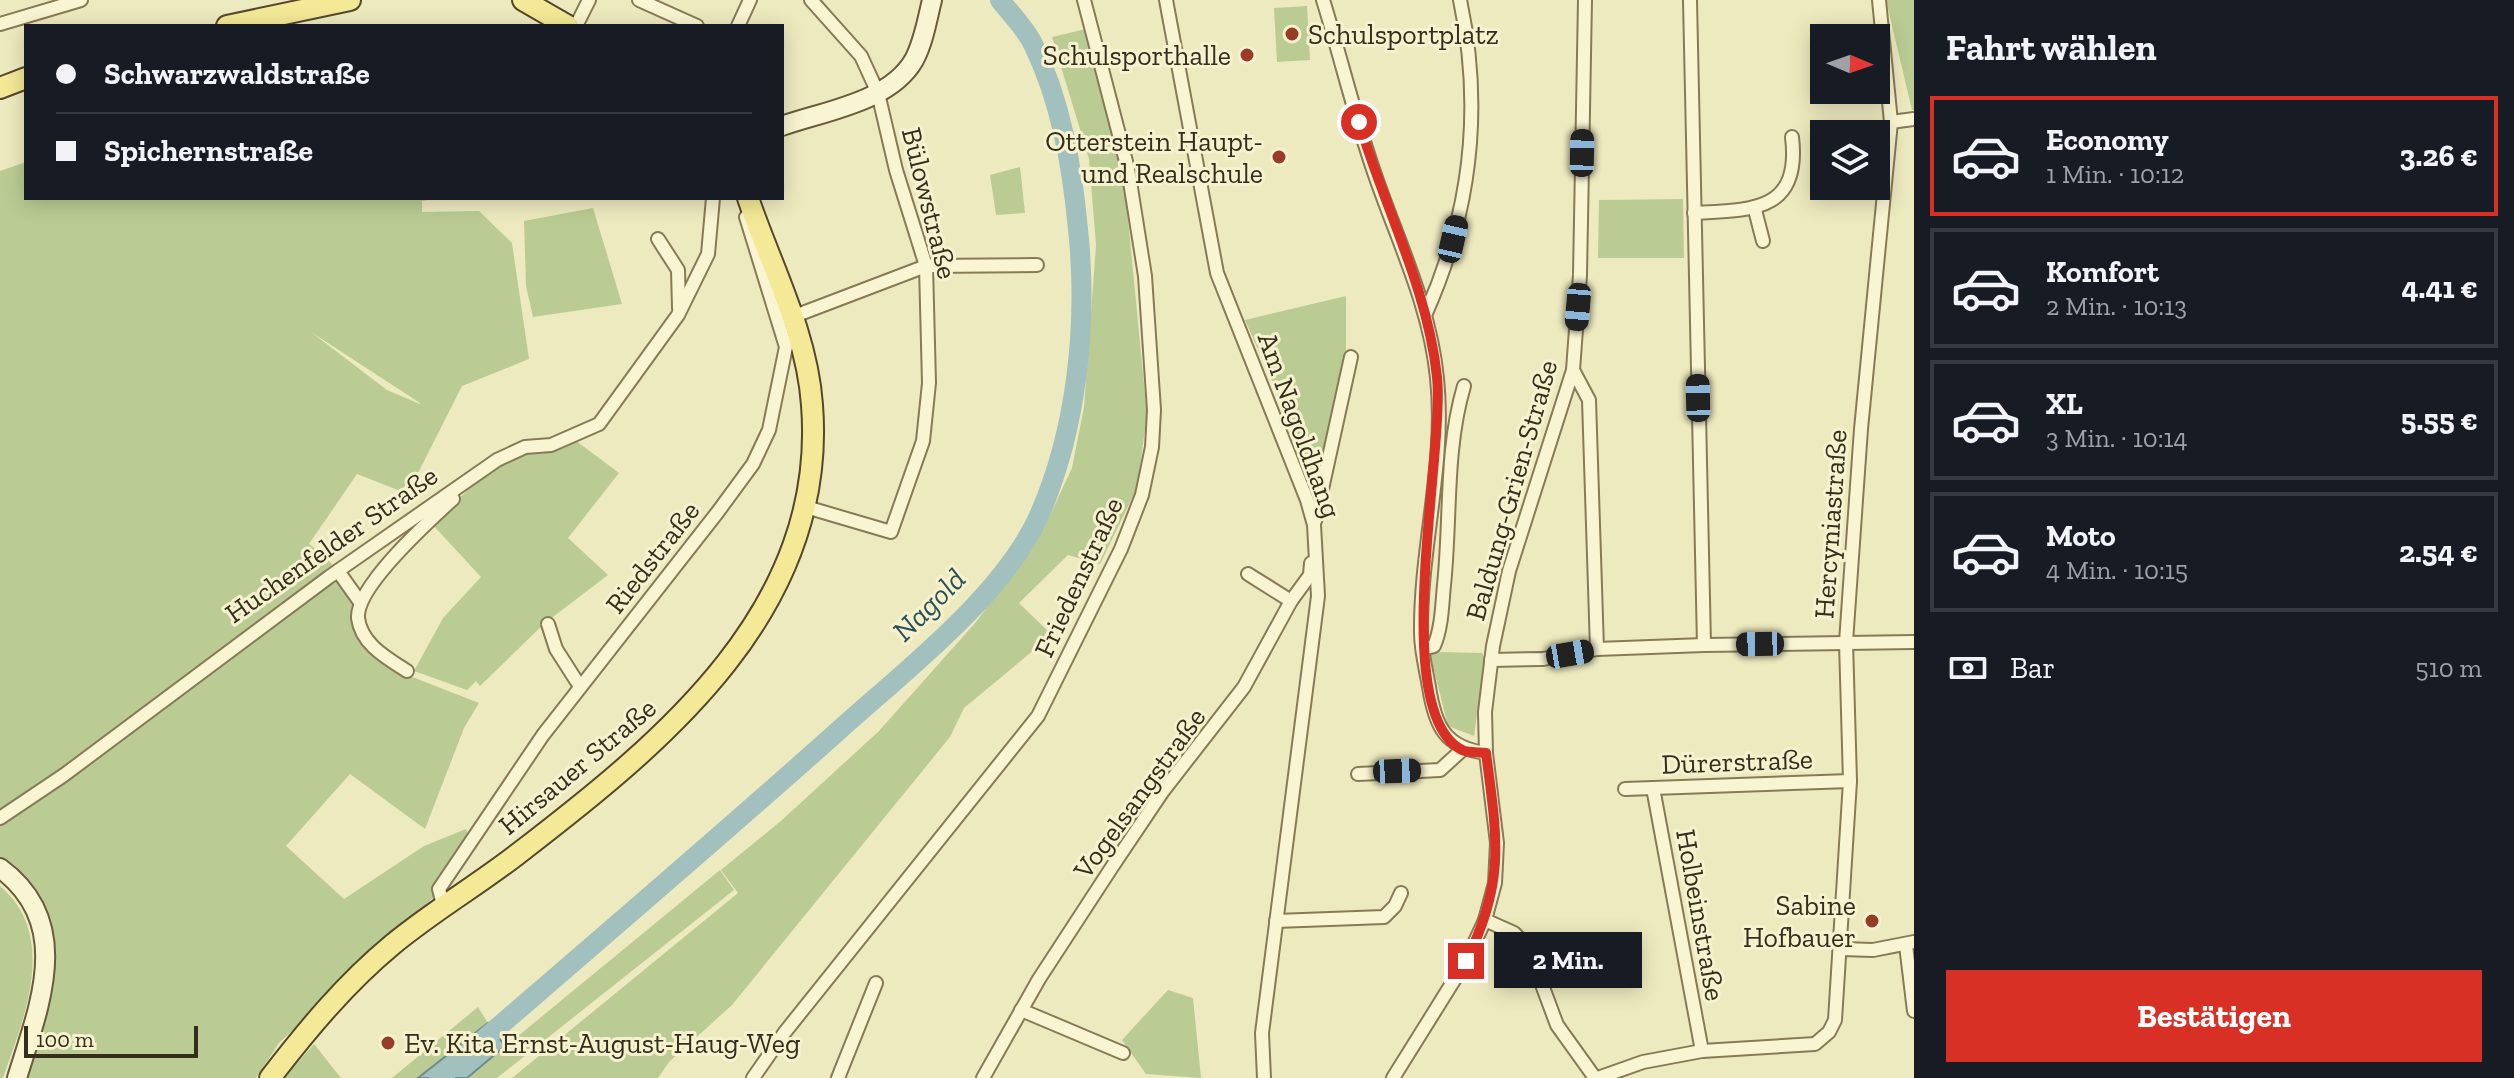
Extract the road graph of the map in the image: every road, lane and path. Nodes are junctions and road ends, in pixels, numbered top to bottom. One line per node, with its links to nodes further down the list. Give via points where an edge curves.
1 (81, 0): 16 (street)
2 (350, 0): 17 (main road)
3 (523, 0): 18 (main road)
4 (589, 0): 19 (street)
5 (639, 0): 20 (street)
6 (750, 0): 21 (street)
7 (811, 0): 24 (street, Bülowstraße, via 861,56)
8 (932, 0): 24 (main road, via 913,62)
9 (1084, 0): 80 (street, Friedenstraße, via 1128,169 1145,276 1154,410 1142,495 1038,716)
10 (1166, 0): 45 (street, Am Nagoldhang, via 1217,273)
11 (1323, 0): 37 (street, via 1374,173)
12 (1460, 0): 37 (street, via 1473,67 1467,182 1447,268)
13 (1585, 0): 41 (street, Baldung-Grien-Straße)
14 (1690, 0): 32 (street)
15 (1879, 0): 26 (street, Hercyniastraße)
16 (0, 24)
17 (236, 24)
18 (565, 24)
19 (577, 24)
20 (693, 24)
21 (739, 24)
22 (24, 79): 23 (main road)
23 (0, 88)
24 (878, 93): 27 (main road); 36 (street, Bülowstraße)
25 (1914, 119): 26 (street)
26 (1891, 122): 51 (street, Hercyniastraße)
27 (784, 125)
28 (1792, 137): 31 (street, via 1792,174 1778,198)
29 (713, 200): 38 (street, Huchenfelder Straße, via 708,254)
30 (749, 200): 39 (main road, Hirsauer Straße); 58 (street, Riedstraße, via 746,214 754,246 786,347 769,430 753,464 717,513)
31 (1755, 210): 32 (street); 34 (street)
32 (1694, 213): 53 (street)
33 (658, 239): 38 (street, via 678,270)
34 (1763, 241)
35 (1037, 265): 36 (street)
36 (926, 266): 39 (street); 44 (street, Bülowstraße, via 929,383 923,441 891,532)
37 (1426, 313): 54 (street, via 1438,403)
38 (678, 315): 43 (street, Huchenfelder Straße, via 599,424 551,445 525,447)
39 (792, 317): 44 (main road, Hirsauer Straße, via 812,402)
40 (1351, 357): 45 (street)
41 (1573, 370): 55 (street, via 1589,400); 56 (street, Baldung-Grien-Straße, via 1509,571)
42 (1464, 386): 54 (street, via 1453,428 1439,633 1434,646)
43 (464, 484): 46 (street, Huchenfelder Straße); 49 (street)
44 (806, 507): 68 (main road, Hirsauer Straße, via 784,573 761,618 670,725 518,854)
45 (1314, 525): 48 (street, Vogelsangstraße, via 1310,575); 70 (street, Am Nagoldhang, via 1318,596)
46 (338, 571): 49 (street); 65 (street, Huchenfelder Straße)
47 (1248, 574): 48 (street)
48 (1291, 601): 74 (street, Vogelsangstraße, via 1244,687 1163,791)
49 (360, 602): 57 (street, via 358,620 365,636)
50 (548, 624): 58 (street, via 556,649)
51 (1846, 642): 52 (street); 53 (street); 62 (street, Hercyniastraße)
52 (1914, 642)
53 (1704, 645): 55 (street)
54 (1423, 649): 59 (street, via 1439,723)
55 (1597, 649): 56 (street, via 1543,659)
56 (1491, 660): 60 (street, Baldung-Grien-Straße)
57 (407, 671)
58 (579, 685): 68 (street, Riedstraße, via 439,889)
59 (1462, 750): 60 (street); 61 (street, via 1440,770)
60 (1486, 753): 69 (street, Baldung-Grien-Straße, via 1497,843 1495,883)
61 (1358, 774)
62 (1850, 781): 63 (street, Dürerstraße); 72 (street, Hercyniastraße)
63 (1653, 788): 64 (street, Dürerstraße); 76 (street, Holbeinstraße)
64 (1625, 789)
65 (0, 818)
66 (0, 868): 78 (main road, via 33,905 44,929 47,957 38,1011)
67 (1401, 893): 70 (street, via 1384,917)
68 (443, 905): 79 (main road, Hirsauer Straße, via 343,990)
69 (1485, 920): 84 (street, Baldung-Grien-Straße, via 1466,961); 85 (street, via 1514,933 1528,947 1557,1025)
70 (1276, 921): 83 (street, Am Nagoldhang, via 1262,1033)
71 (1910, 943): 72 (street); 75 (street)
72 (1841, 949): 76 (street, Hercyniastraße, via 1835,1020 1815,1044)
73 (876, 983): 81 (street)
74 (1021, 1010): 77 (street); 82 (street, Vogelsangstraße)
75 (1914, 1011)
76 (1702, 1051): 85 (street)
77 (1123, 1053)
78 (17, 1078)
79 (270, 1078)
80 (753, 1078)
81 (838, 1078)
82 (983, 1078)
83 (1264, 1078)
84 (1393, 1078)
85 (1596, 1078)

